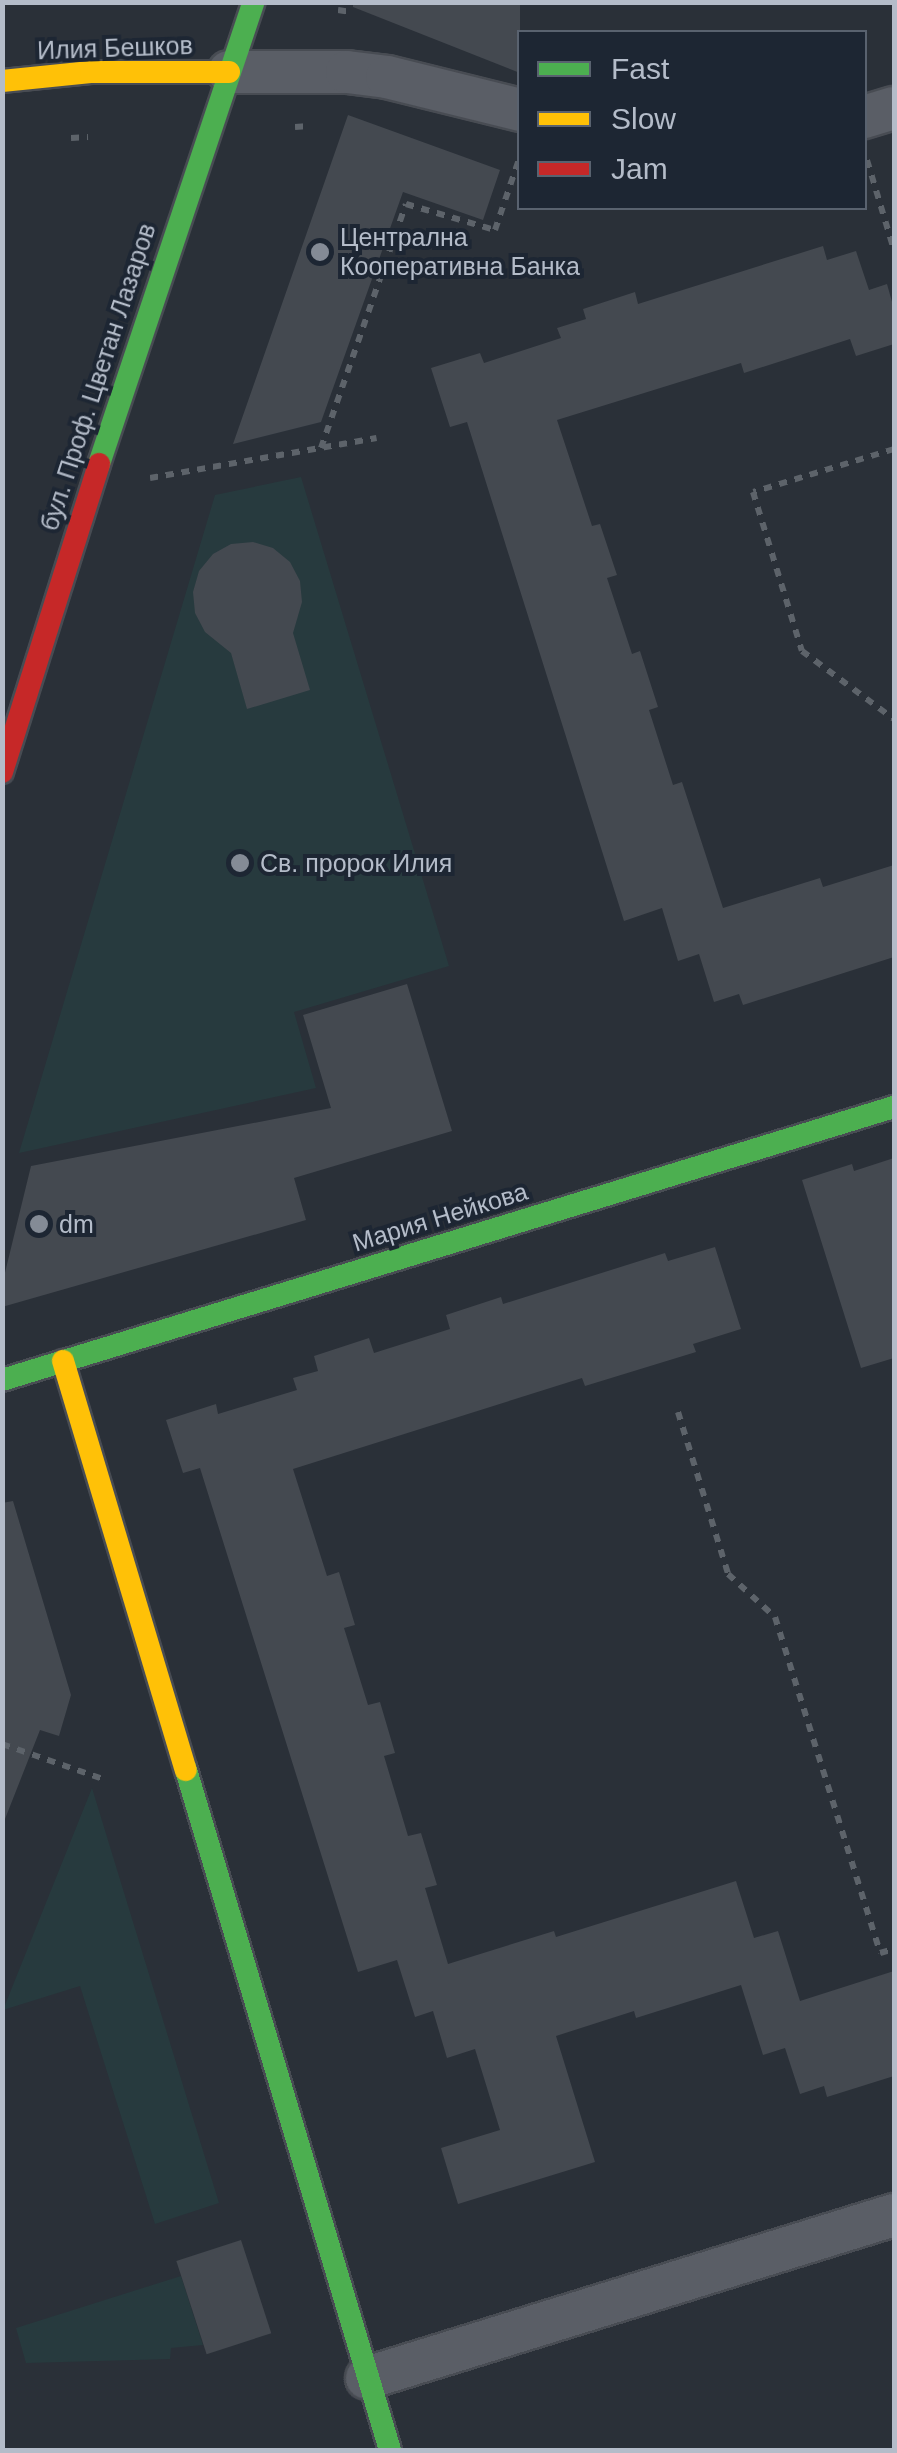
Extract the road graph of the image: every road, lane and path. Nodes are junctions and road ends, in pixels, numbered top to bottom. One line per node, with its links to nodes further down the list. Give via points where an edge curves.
1 (254, 2): 4 (street, бул. Проф. Цветан Лазаров)
2 (338, 10): 3 (path)
3 (351, 12)
4 (229, 72): 5 (street, Илия Бешков); 7 (street, via 387,77); 21 (street, бул. Проф. Цветан Лазаров)
5 (2, 80)
6 (894, 108): 8 (street)
7 (517, 109)
8 (867, 116)
9 (308, 126): 10 (path)
10 (295, 127)
11 (88, 137): 12 (path)
12 (71, 138)
13 (867, 162): 17 (path)
14 (517, 165): 16 (path, via 494,230)
15 (409, 194): 16 (path)
16 (406, 204): 19 (path)
17 (894, 250)
18 (376, 438): 19 (path)
19 (321, 448): 21 (path)
20 (894, 449): 22 (path, via 753,492 802,651)
21 (90, 489): 23 (street, бул. Проф. Цветан Лазаров)
22 (894, 720)
23 (2, 772)
24 (894, 1107): 25 (street, Мария Нейкова)
25 (63, 1361): 26 (street, Мария Нейкова); 32 (street)
26 (2, 1380)
27 (678, 1412): 30 (path, via 728,1574 775,1617 880,1953)
28 (2, 1744): 29 (path)
29 (106, 1780)
30 (894, 1949)
31 (894, 2215): 32 (street)
32 (368, 2378): 33 (street)
33 (390, 2450)

